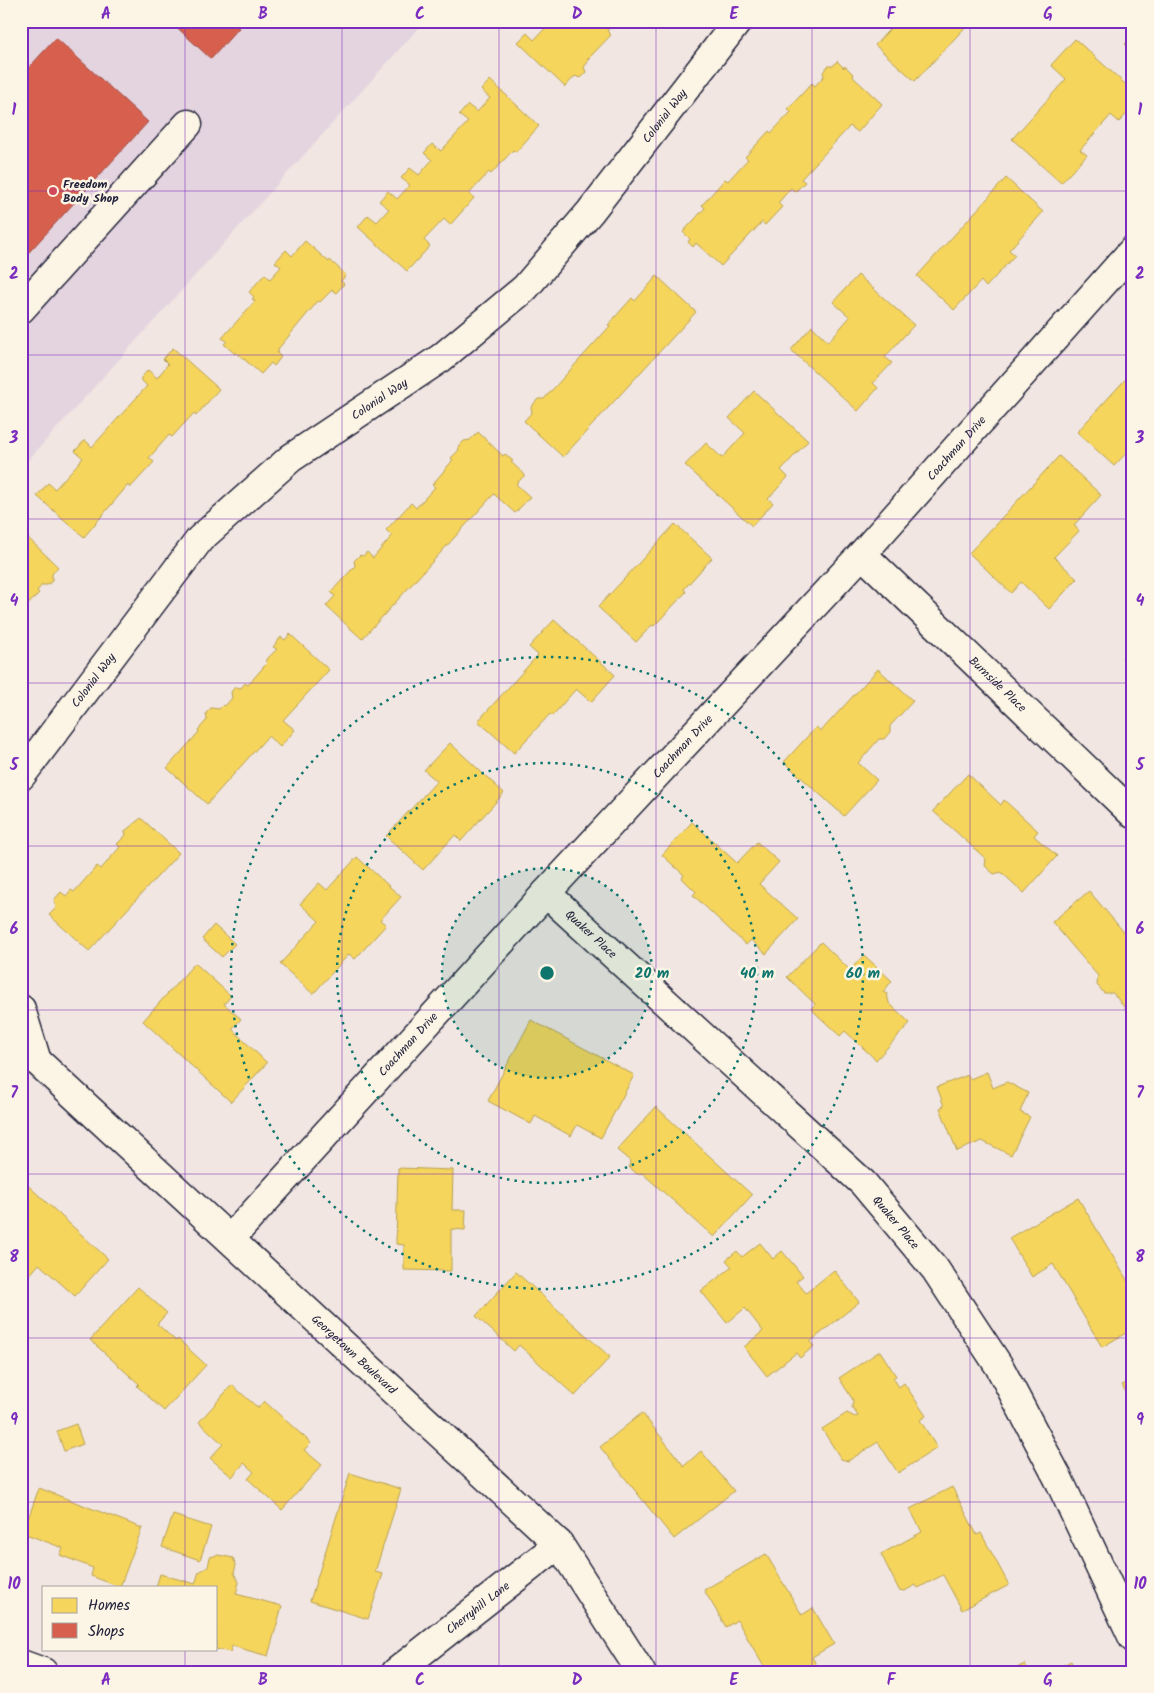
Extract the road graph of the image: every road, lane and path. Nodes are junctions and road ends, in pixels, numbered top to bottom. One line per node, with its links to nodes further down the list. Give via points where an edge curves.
1 (738, 21): 6 (street, Colonial Way, via 590,212 525,288 441,358 291,458 200,539)
2 (188, 124): 4 (street)
3 (1133, 250): 5 (street, Coachman Drive)
4 (21, 308)
5 (862, 554): 7 (street, Burnside Place); 8 (street, Coachman Drive)
6 (21, 776)
7 (1133, 814)
8 (546, 893): 11 (street, Coachman Drive); 13 (street, Quaker Place, via 863,1183 935,1269 999,1366 1058,1478)
9 (21, 1009): 10 (street, Georgetown Boulevard)
10 (29, 1058): 11 (street, Georgetown Boulevard)
11 (230, 1239): 12 (street, Georgetown Boulevard)
12 (559, 1544): 16 (street, Cherryhill Lane); 17 (street, Georgetown Boulevard)
13 (1133, 1638)
14 (21, 1664): 15 (street)
15 (43, 1672)
16 (396, 1672)
17 (642, 1672)

